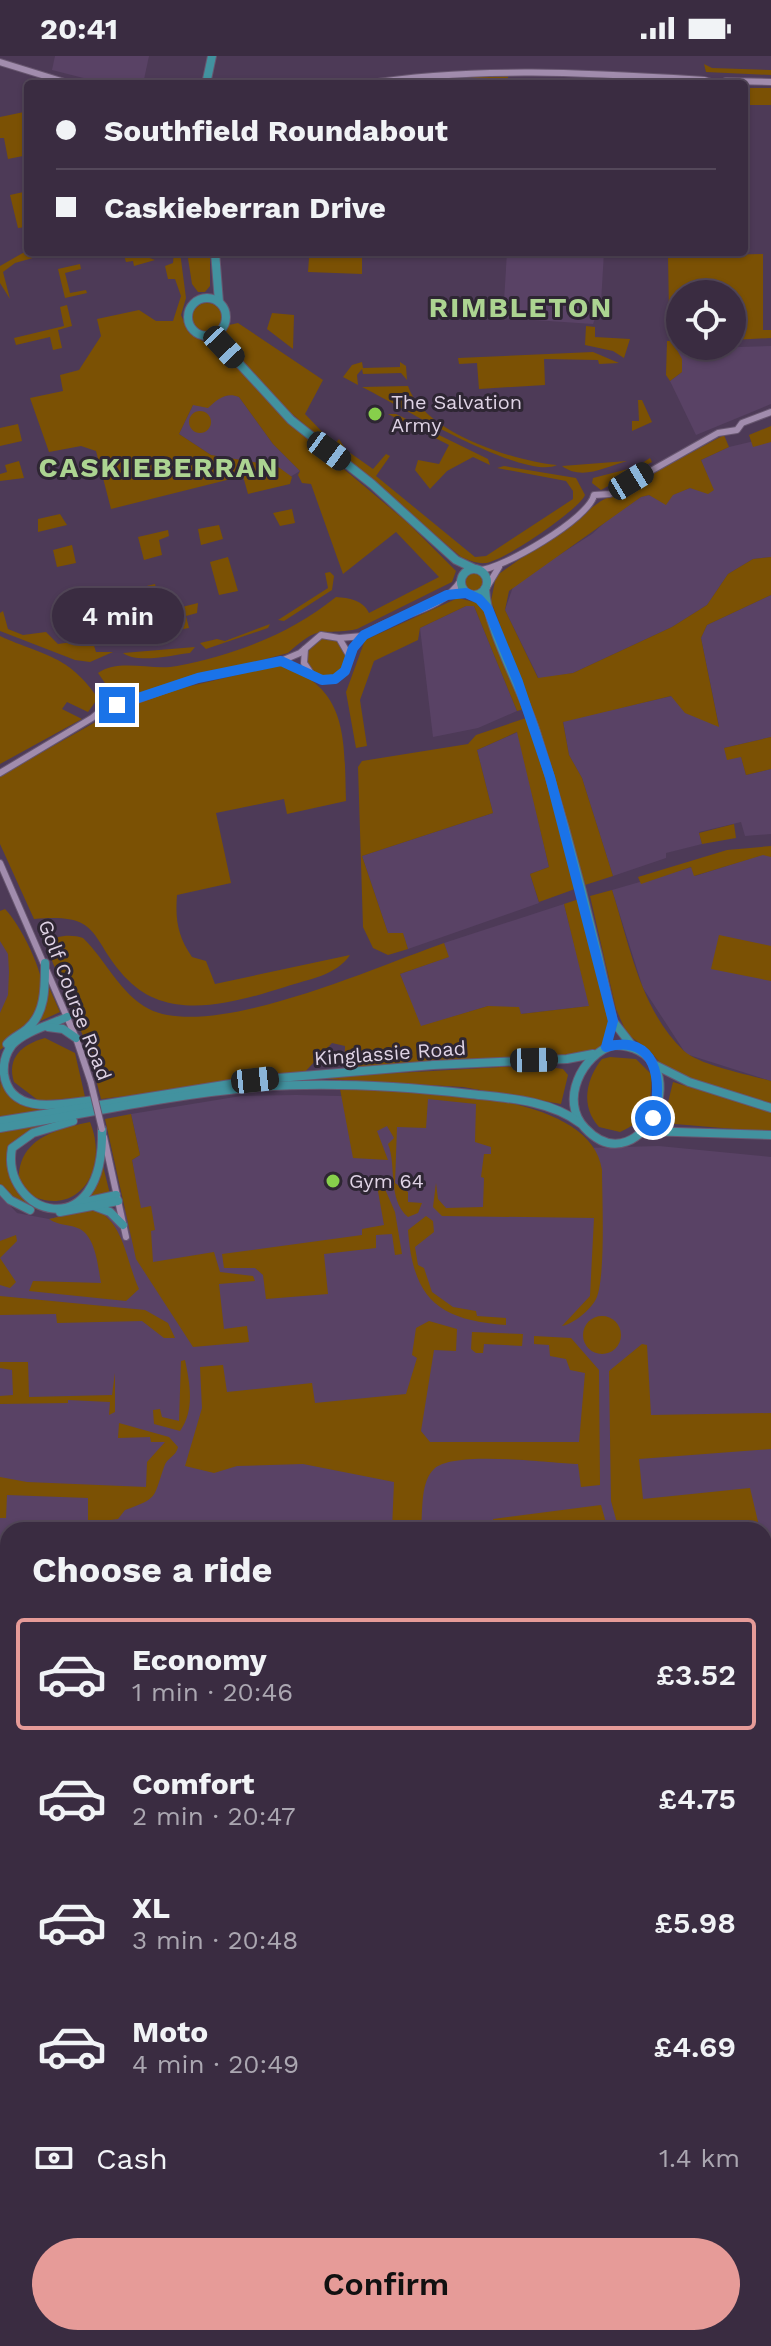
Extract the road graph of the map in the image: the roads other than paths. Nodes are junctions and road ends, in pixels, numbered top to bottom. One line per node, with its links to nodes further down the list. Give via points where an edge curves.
1 (212, 56): 3 (main road)
2 (0, 62): 4 (street)
3 (210, 74): 5 (main road); 6 (main road)
4 (58, 80)
5 (208, 80)
6 (213, 80)
7 (394, 80): 8 (street, via 518,70)
8 (704, 80)
9 (748, 81): 10 (street)
10 (771, 82)
11 (215, 256): 12 (main road)
12 (214, 300): 13 (main road, via 226,313); 14 (main road, via 196,302 189,316 191,327)
13 (222, 329): 14 (main road); 15 (main road)
14 (205, 336): 15 (main road)
15 (224, 347): 17 (main road, via 291,420)
16 (771, 412): 18 (street, via 737,430 718,433 610,494 594,495 581,514)
17 (456, 560): 19 (main road); 20 (main road)
18 (501, 565): 19 (street); 21 (street)
19 (477, 569): 20 (main road); 21 (main road, via 486,576)
20 (462, 578): 22 (main road); 23 (street)
21 (486, 588): 22 (main road); 24 (main road)
22 (469, 594): 23 (street); 24 (main road)
23 (447, 595): 25 (street)
24 (488, 609): 35 (main road, via 550,777)
25 (364, 635): 26 (street); 28 (street)
26 (339, 638): 27 (street, via 321,635); 28 (street)
27 (307, 646): 29 (street); 30 (street, via 304,657)
28 (350, 657): 30 (street, via 335,679 322,680)
29 (281, 661): 30 (street); 31 (street, via 198,678 123,705 109,704)
30 (310, 673)
31 (0, 773)
32 (0, 863): 33 (street, Golf Course Road)
33 (45, 963): 34 (street, Golf Course Road); 37 (main road, via 44,999)
34 (66, 1014): 36 (main road); 37 (main road); 38 (street, Golf Course Road)
35 (613, 1021): 39 (main road); 40 (main road)
36 (47, 1026): 38 (main road); 44 (main road, via 14,1043 5,1058 7,1083 24,1102 42,1106)
37 (27, 1029): 42 (main road, via 12,1038)
38 (76, 1038): 49 (street, Golf Course Road, bridge)
39 (606, 1047): 40 (main road); 41 (main road)
40 (634, 1048): 43 (main road)
41 (593, 1054): 44 (main road, Kinglassie Road, via 315,1074); 47 (main road, via 579,1074)
42 (0, 1059)
43 (655, 1064): 45 (main road, via 689,1082); 50 (main road, via 658,1097)
44 (169, 1096): 46 (main road, Kinglassie Road); 47 (main road, Kinglassie Road, via 258,1087 390,1087 516,1100 553,1108); 48 (main road, Kinglassie Road); 55 (main road, via 44,1129 12,1148 6,1171 14,1194 38,1207)
45 (771, 1108)
46 (0, 1121)
47 (580, 1123): 50 (main road, via 592,1135 612,1142 628,1141)
48 (0, 1128)
49 (102, 1129): 53 (street, Golf Course Road); 55 (main road, via 102,1162 95,1181)
50 (645, 1131): 51 (main road)
51 (771, 1135)
52 (0, 1189): 54 (main road, via 16,1204 38,1213)
53 (117, 1198): 54 (main road); 55 (main road); 56 (street, Golf Course Road)
54 (94, 1205): 56 (main road)
55 (65, 1206)
56 (123, 1225): 57 (street, Golf Course Road)
57 (126, 1237)

